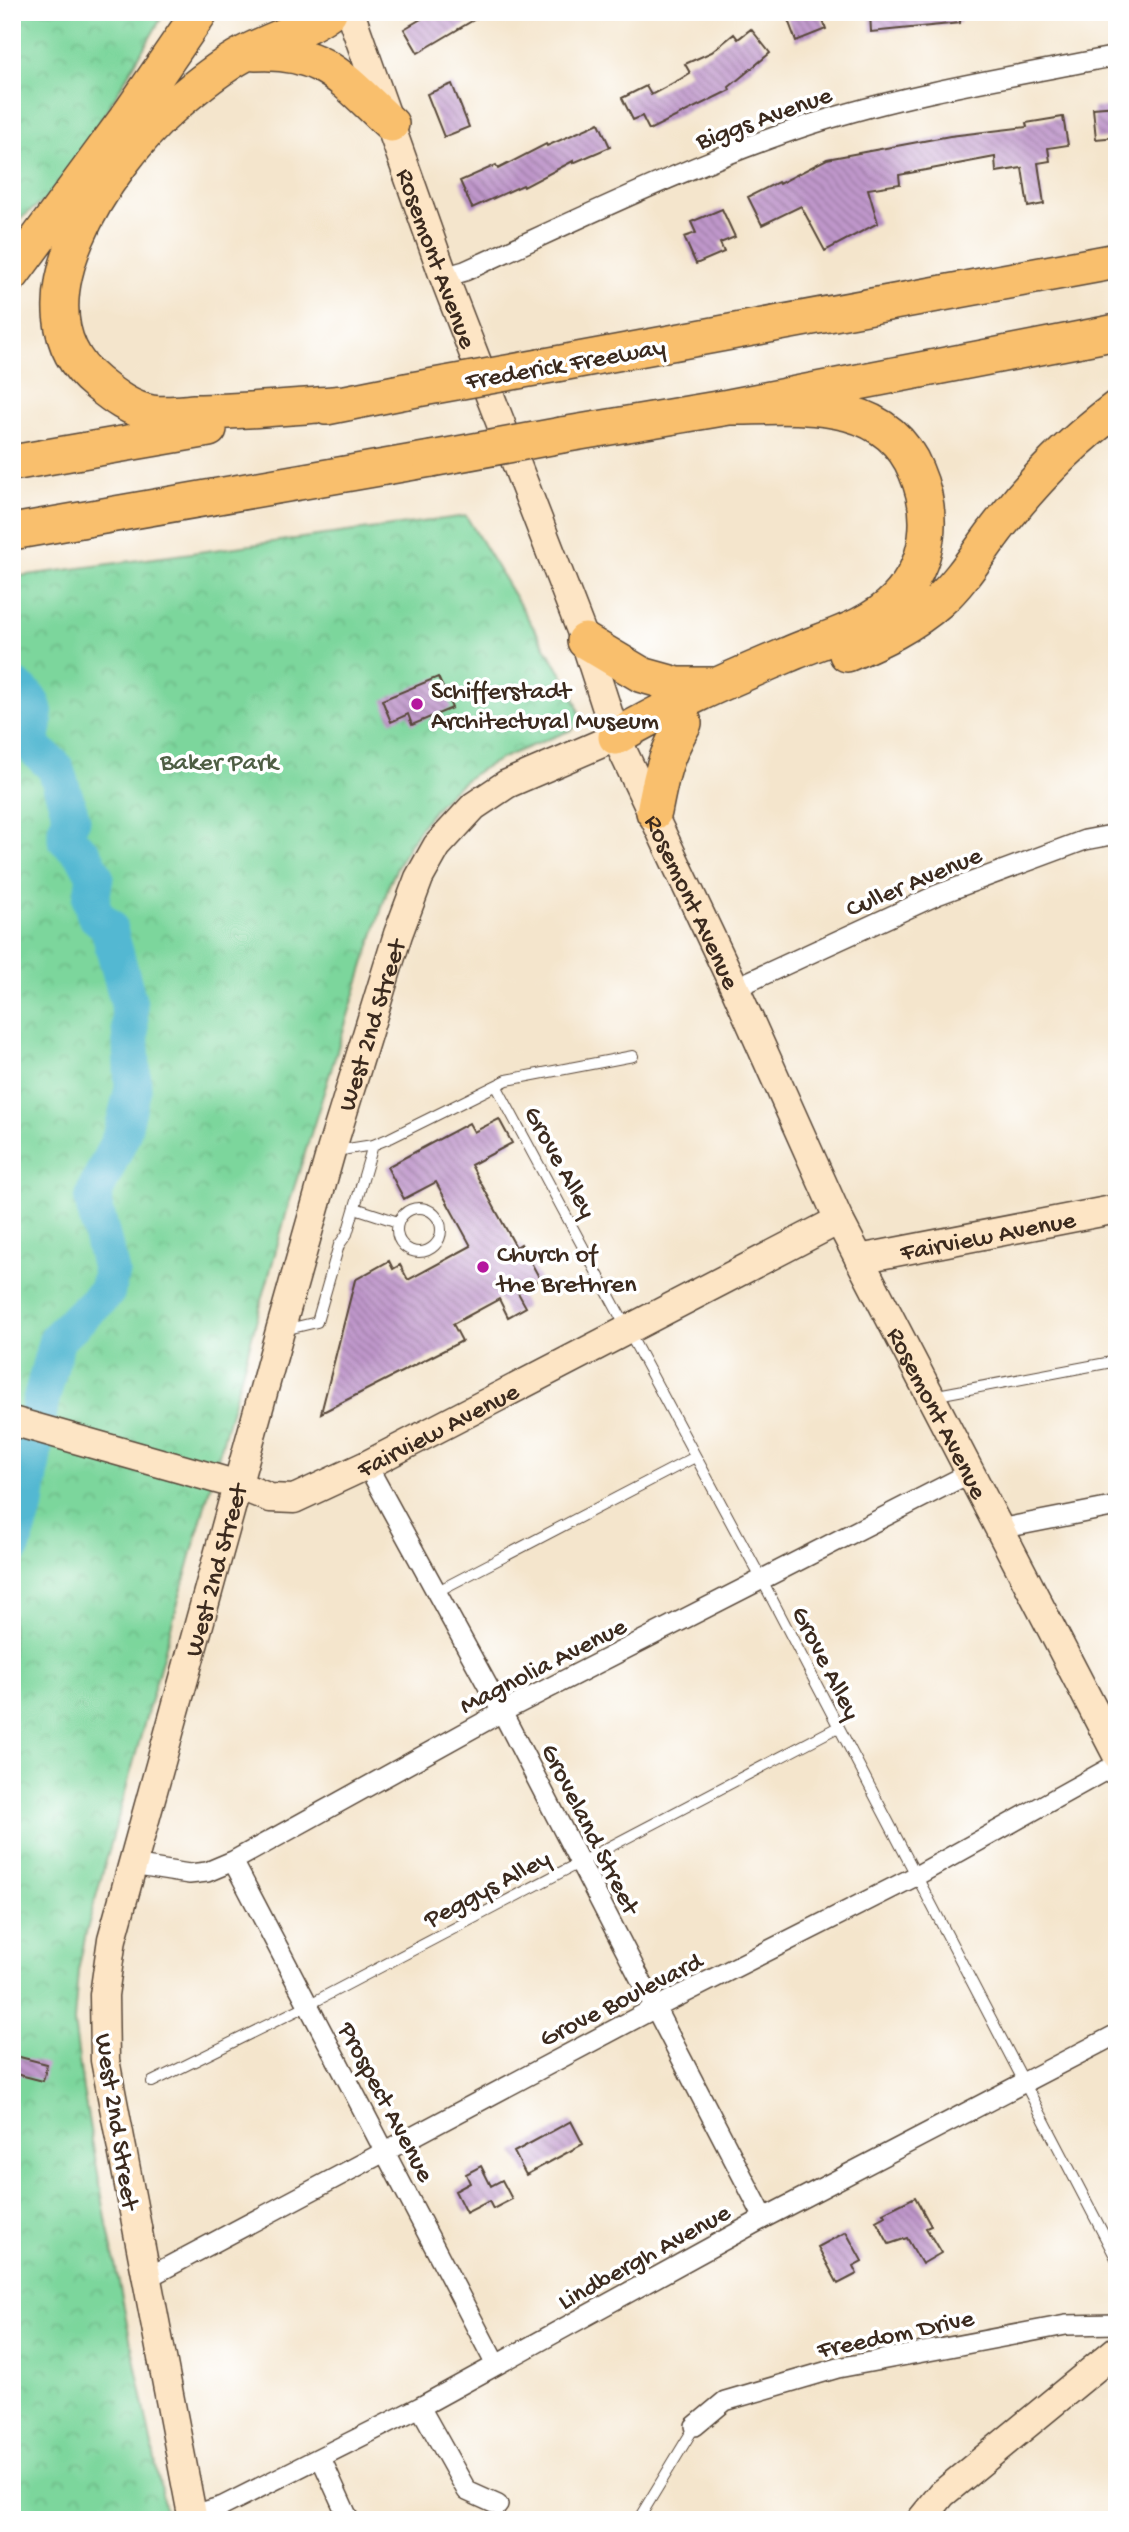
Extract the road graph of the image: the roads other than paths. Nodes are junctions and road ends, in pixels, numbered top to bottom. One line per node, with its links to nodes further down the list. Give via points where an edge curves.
1 (200, 12): 7 (highway)
2 (287, 12): 7 (highway, via 217,44)
3 (329, 12): 5 (highway, via 313,24)
4 (350, 12): 8 (street, Rosemont Avenue)
5 (244, 54): 8 (highway, via 277,52 319,62); 13 (highway, via 208,77 134,144 96,200 72,250 60,294 69,351 89,377 117,400 151,413)
6 (1117, 56): 11 (street, Biggs Avenue, via 894,100 813,124 662,181)
7 (131, 114): 10 (highway)
8 (391, 124): 11 (street, Rosemont Avenue)
9 (1117, 261): 13 (highway, Frederick Freeway, bridge)
10 (12, 274)
11 (444, 277): 18 (street, Rosemont Avenue)
12 (1117, 332): 14 (highway)
13 (348, 403): 16 (highway, Frederick Freeway)
14 (729, 407): 17 (highway, bridge); 19 (highway, via 839,409 883,429 919,477 928,512 927,537 910,582 871,619)
15 (1117, 408): 20 (highway, via 1055,460 1004,518 958,581 917,619 886,638)
16 (12, 463)
17 (12, 532)
18 (585, 641): 19 (highway, via 642,675 678,685); 21 (street, Rosemont Avenue)
19 (717, 685): 21 (highway)
20 (684, 723): 21 (highway, via 662,733); 22 (highway, via 668,750)
21 (616, 737): 22 (street, Rosemont Avenue); 28 (street, West 2nd Street, via 493,792 458,820 437,846 398,934)
22 (654, 812): 24 (street, Rosemont Avenue)
23 (1117, 834): 24 (street, Culler Avenue, via 1085,840 937,895)
24 (735, 988): 31 (street, Rosemont Avenue)
25 (634, 1056): 26 (lane, via 508,1080)
26 (497, 1087): 27 (lane); 34 (lane, Grove Alley)
27 (373, 1145): 28 (lane); 29 (lane)
28 (331, 1151): 35 (street, West 2nd Street)
29 (355, 1208): 32 (lane); 35 (lane, via 317,1322)
30 (1117, 1209): 33 (street, Fairview Avenue)
31 (839, 1220): 33 (street, Rosemont Avenue); 34 (street, Fairview Avenue)
32 (398, 1222): 32 (lane, via 396,1231 403,1246 419,1252 435,1245 441,1229 426,1209 411,1210)
33 (859, 1259): 37 (street, Rosemont Avenue)
34 (629, 1330): 39 (lane, Grove Alley); 40 (street, Fairview Avenue)
35 (280, 1331): 42 (street, West 2nd Street)
36 (1117, 1361): 37 (lane)
37 (930, 1396): 41 (street, Rosemont Avenue)
38 (12, 1421): 42 (street, Fairview Avenue)
39 (695, 1457): 45 (lane, Grove Alley); 46 (lane)
40 (368, 1465): 42 (street, Fairview Avenue, via 294,1499 270,1498); 46 (street, Groveland Street)
41 (970, 1473): 44 (street, Rosemont Avenue); 45 (street, Magnolia Avenue)
42 (238, 1485): 53 (street, West 2nd Street)
43 (1117, 1506): 44 (street)
44 (999, 1529): 49 (street, Rosemont Avenue)
45 (762, 1580): 47 (street, Magnolia Avenue); 48 (lane, Grove Alley)
46 (436, 1592): 47 (street, Groveland Street)
47 (502, 1712): 51 (street, Magnolia Avenue); 52 (street, Groveland Street)
48 (838, 1727): 52 (lane, Peggys Alley); 54 (lane, Grove Alley)
49 (1117, 1755)
50 (1117, 1764): 54 (street, Grove Boulevard)
51 (233, 1861): 53 (street, Magnolia Avenue, via 189,1874); 55 (street, Prospect Avenue)
52 (580, 1861): 55 (lane, Peggys Alley); 56 (street, Groveland Street)
53 (132, 1866): 63 (street, West 2nd Street, via 106,1969 103,2030 111,2101)
54 (916, 1875): 56 (street, Grove Boulevard); 59 (lane, Grove Alley)
55 (308, 2005): 58 (lane, Peggys Alley); 60 (street, Prospect Avenue)
56 (656, 2008): 60 (street, Grove Boulevard); 61 (street, Groveland Street)
57 (1117, 2034): 59 (street, Lindbergh Avenue)
58 (152, 2082)
59 (1024, 2084): 61 (street, Lindbergh Avenue); 62 (lane, Grove Alley)
60 (384, 2151): 63 (street, Grove Boulevard); 66 (street, Prospect Avenue)
61 (764, 2218): 66 (street, Lindbergh Avenue)
62 (1117, 2260)
63 (147, 2278): 71 (street, West 2nd Street)
64 (1117, 2324): 68 (street, Freedom Drive, via 1066,2325 838,2368 724,2401)
65 (1117, 2350): 74 (street, via 942,2494)
66 (496, 2365): 67 (street, Lindbergh Avenue)
67 (420, 2407): 69 (street, Lindbergh Avenue); 70 (street, via 467,2491)
68 (695, 2426): 73 (lane)
69 (321, 2458): 71 (street, Lindbergh Avenue); 72 (street)
70 (498, 2505)
71 (193, 2517)
72 (349, 2520)
73 (638, 2520)
74 (921, 2520)

